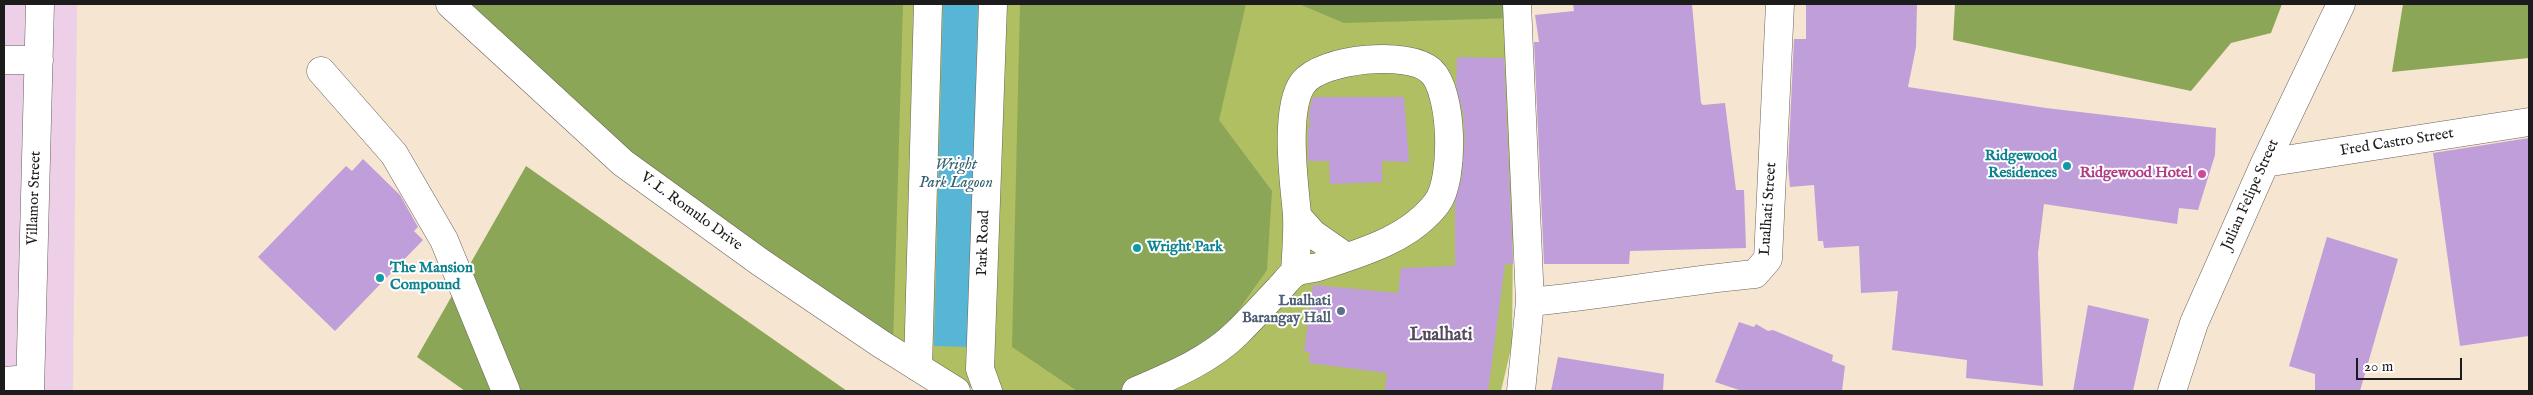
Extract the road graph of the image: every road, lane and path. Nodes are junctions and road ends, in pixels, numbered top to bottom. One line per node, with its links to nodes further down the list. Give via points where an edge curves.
1 (40, 4): 9 (street, Villamor Street)
2 (450, 4): 17 (street, V. L. Romulo Drive, via 623,163 760,262)
3 (928, 4): 17 (street)
4 (993, 4): 21 (street, Park Road, via 980,369)
5 (1517, 4): 16 (street)
6 (1780, 4): 16 (street, Lualhati Street, via 1768,259 1755,274)
7 (2341, 4): 12 (street, Julian Felipe Street)
8 (4, 60): 9 (street)
9 (39, 60): 18 (street, Villamor Street)
10 (321, 71): 19 (street, via 394,154 444,240)
11 (2529, 122): 12 (street, Fred Castro Street)
12 (2264, 164): 24 (street, Julian Felipe Street, via 2194,323)
13 (1297, 216): 14 (street, via 1319,239); 14 (street, via 1292,127 1297,96 1303,83 1314,73 1330,66 1368,60 1408,60 1422,64 1432,72 1440,81 1447,120 1447,175 1438,202 1394,238 1372,250); 15 (street)
14 (1346, 257): 15 (street)
15 (1295, 273): 22 (street, via 1219,348)
16 (1530, 302): 23 (street)
17 (918, 367): 20 (street, V. L. Romulo Drive)
18 (21, 384)
19 (506, 391)
20 (956, 391)
21 (988, 391)
22 (1136, 391)
23 (1521, 391)
24 (2172, 391)

